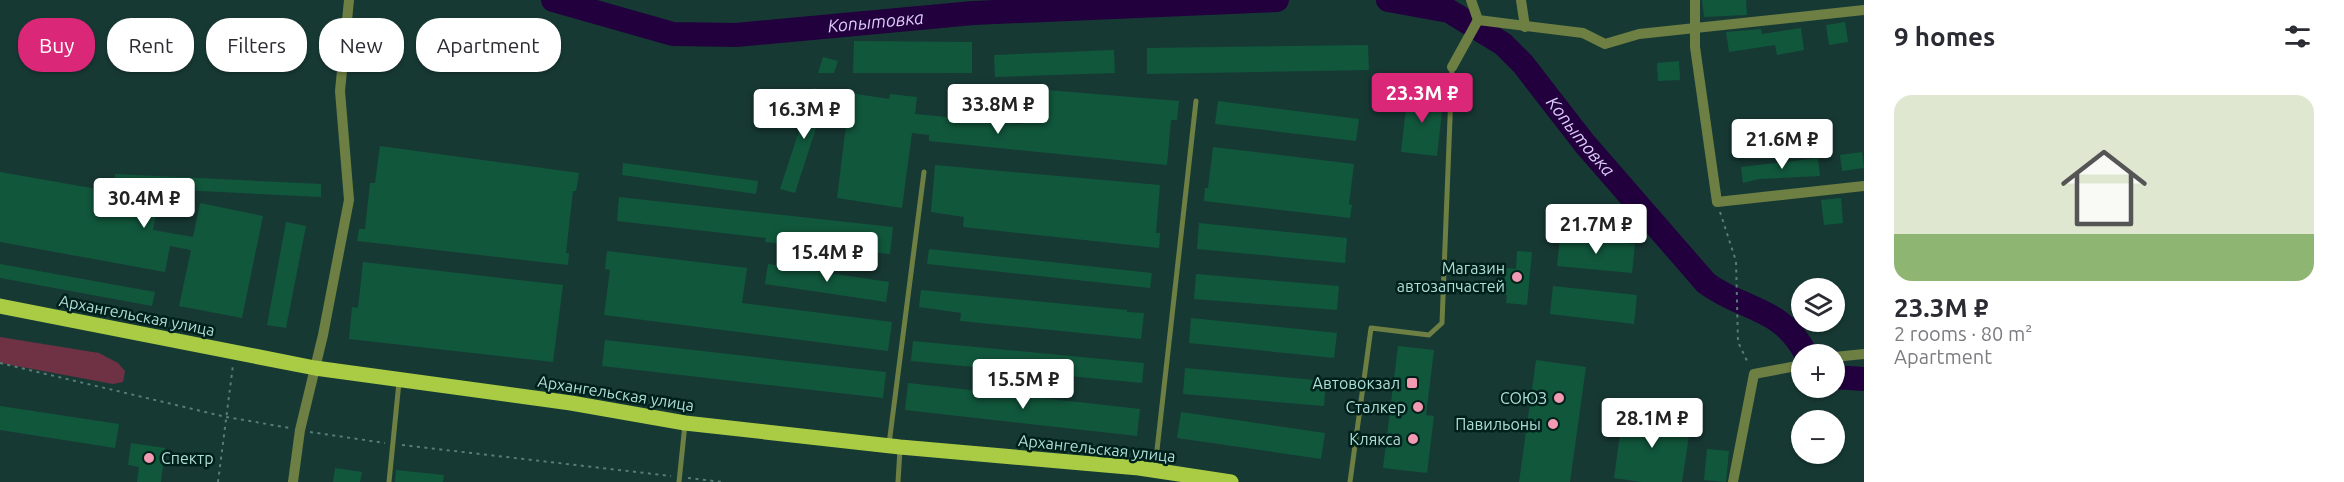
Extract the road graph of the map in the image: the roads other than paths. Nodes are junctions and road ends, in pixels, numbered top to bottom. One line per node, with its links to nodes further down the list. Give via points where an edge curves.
1 (350, 0): 17 (street, via 340,91 349,200)
2 (1471, 0): 6 (street)
3 (1521, 0): 7 (street)
4 (1695, 0): 8 (street)
5 (1864, 10): 8 (street)
6 (1478, 20): 7 (street); 9 (street)
7 (1523, 27): 8 (street, via 1583,33 1605,44 1639,34)
8 (1696, 28): 12 (street, via 1695,47 1717,202)
9 (1452, 67): 27 (lane, via 1442,323 1429,335 1371,328)
10 (1196, 101): 21 (lane)
11 (924, 172): 20 (lane)
12 (1864, 186)
13 (0, 306): 17 (main road, Архангельская улица)
14 (1864, 354): 15 (street)
15 (1845, 356)
16 (1791, 367): 28 (street, via 1754,374)
17 (315, 368): 18 (main road, Архангельская улица); 23 (street)
18 (399, 381): 19 (main road, Архангельская улица, via 571,403); 24 (lane)
19 (686, 423): 20 (main road, Архангельская улица); 22 (lane)
20 (894, 447): 21 (main road, Архангельская улица); 25 (lane)
21 (1155, 470): 26 (main road, Архангельская улица)
22 (679, 480)
23 (293, 482)
24 (389, 482)
25 (898, 482)
26 (1231, 482)
27 (1350, 482)
28 (1733, 482)

